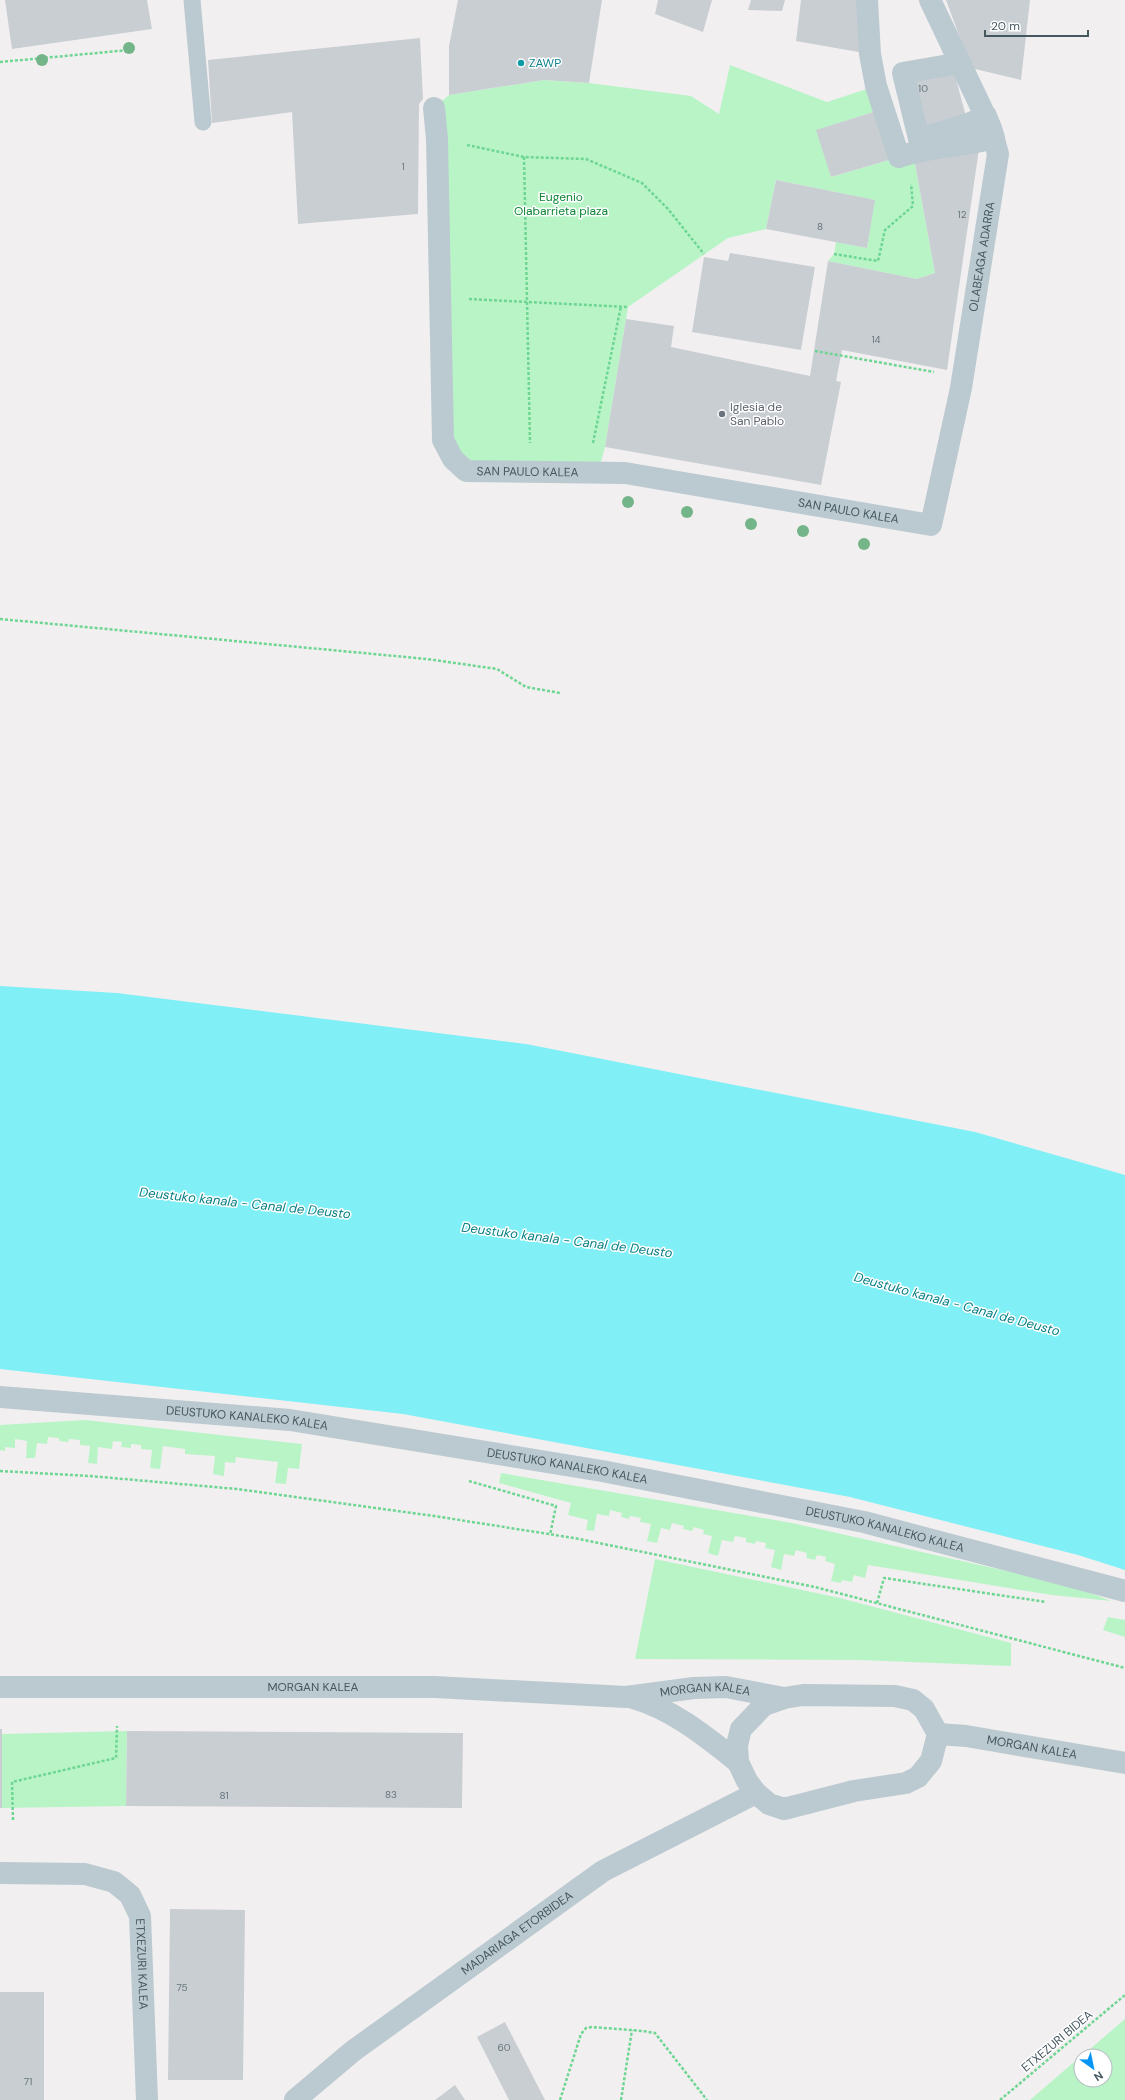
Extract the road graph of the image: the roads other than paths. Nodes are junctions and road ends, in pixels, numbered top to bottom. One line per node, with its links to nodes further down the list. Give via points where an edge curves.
1 (192, 0): 7 (lane)
2 (867, 0): 8 (street, via 870,54 876,86 899,157)
3 (930, 0): 4 (street)
4 (960, 62): 6 (street); 6 (street, via 903,73 919,139)
5 (434, 108): 9 (street, SAN PAULO KALEA, via 437,139 443,440 453,459 466,471 625,473)
6 (986, 116): 8 (street, OLABEAGA ADARRA)
7 (203, 122)
8 (994, 138): 9 (street, OLABEAGA ADARRA, via 998,154 961,388)
9 (931, 525)
10 (0, 1397): 11 (street, DEUSTUKO KANALEKO KALEA, via 290,1420 602,1472 864,1522)
11 (1125, 1590)
12 (0, 1687): 13 (street, MORGAN KALEA, via 436,1687)
13 (626, 1697): 14 (street, MORGAN KALEA, via 694,1688 726,1687); 16 (street, MORGAN KALEA, via 653,1704 675,1715)
14 (784, 1698): 15 (street, via 802,1695 887,1696 913,1700 924,1709); 16 (street, via 764,1705 741,1729 737,1745)
15 (938, 1734): 17 (street, MORGAN KALEA, via 966,1736); 18 (street, via 931,1761 918,1777 906,1782 854,1791 784,1809 769,1804)
16 (738, 1762): 18 (street)
17 (1125, 1763)
18 (756, 1793): 21 (street, MADARIAGA ETORBIDEA, via 603,1871 354,2051)
19 (0, 1873): 20 (street, ETXEZURI KALEA, via 85,1874 114,1882 130,1896 140,1916)
20 (147, 2100)
21 (295, 2100)

